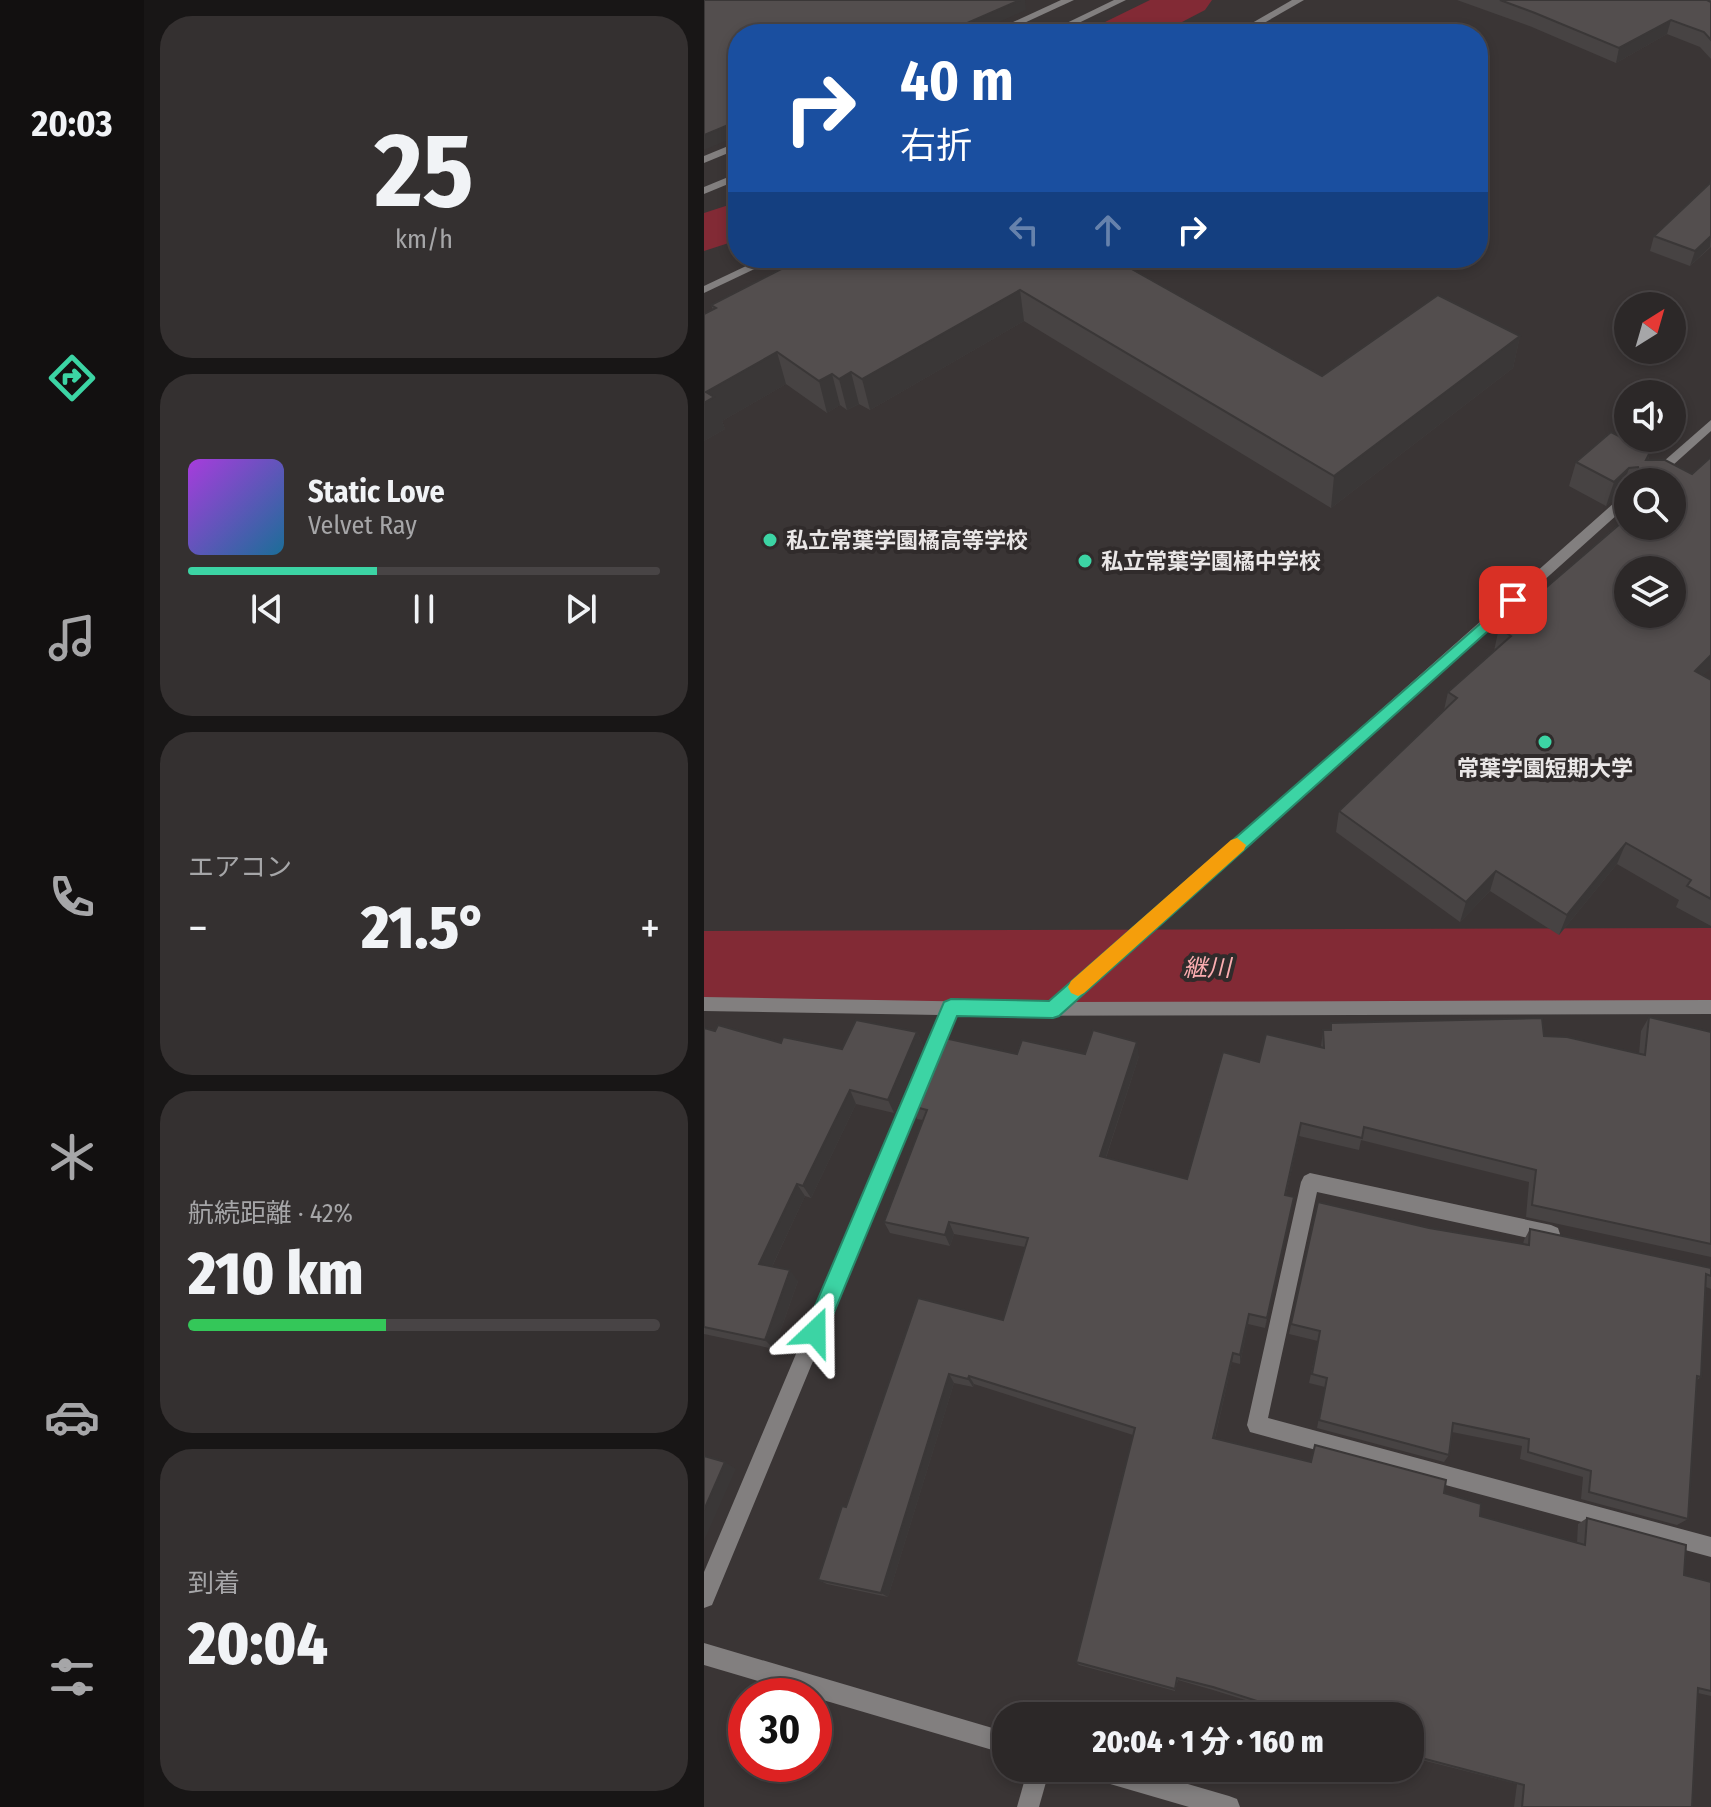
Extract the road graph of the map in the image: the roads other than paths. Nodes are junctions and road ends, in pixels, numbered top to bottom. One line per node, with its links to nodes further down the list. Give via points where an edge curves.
1 (1069, 0): 5 (street)
2 (1121, 0): 7 (street)
3 (1299, 0): 8 (street)
4 (1030, 6): 5 (street)
5 (1041, 13): 6 (street)
6 (1015, 24)
7 (1070, 24)
8 (1256, 24)
9 (728, 149): 10 (street)
10 (704, 160)
11 (728, 180): 12 (street)
12 (704, 191)
13 (751, 268): 14 (street)
14 (704, 290)
15 (1711, 424): 16 (street)
16 (1662, 468)
17 (1614, 510): 21 (street)
18 (704, 1004): 20 (street)
19 (1711, 1007): 21 (street)
20 (951, 1008): 21 (street); 24 (street)
21 (1053, 1010)
22 (1572, 1239): 23 (street, via 1310,1182 1257,1425)
23 (1711, 1547)
24 (704, 1597)
25 (704, 1654): 26 (street)
26 (992, 1739)
27 (1035, 1782): 29 (street)
28 (1142, 1782): 30 (street)
29 (1028, 1807)
30 (1229, 1807)

